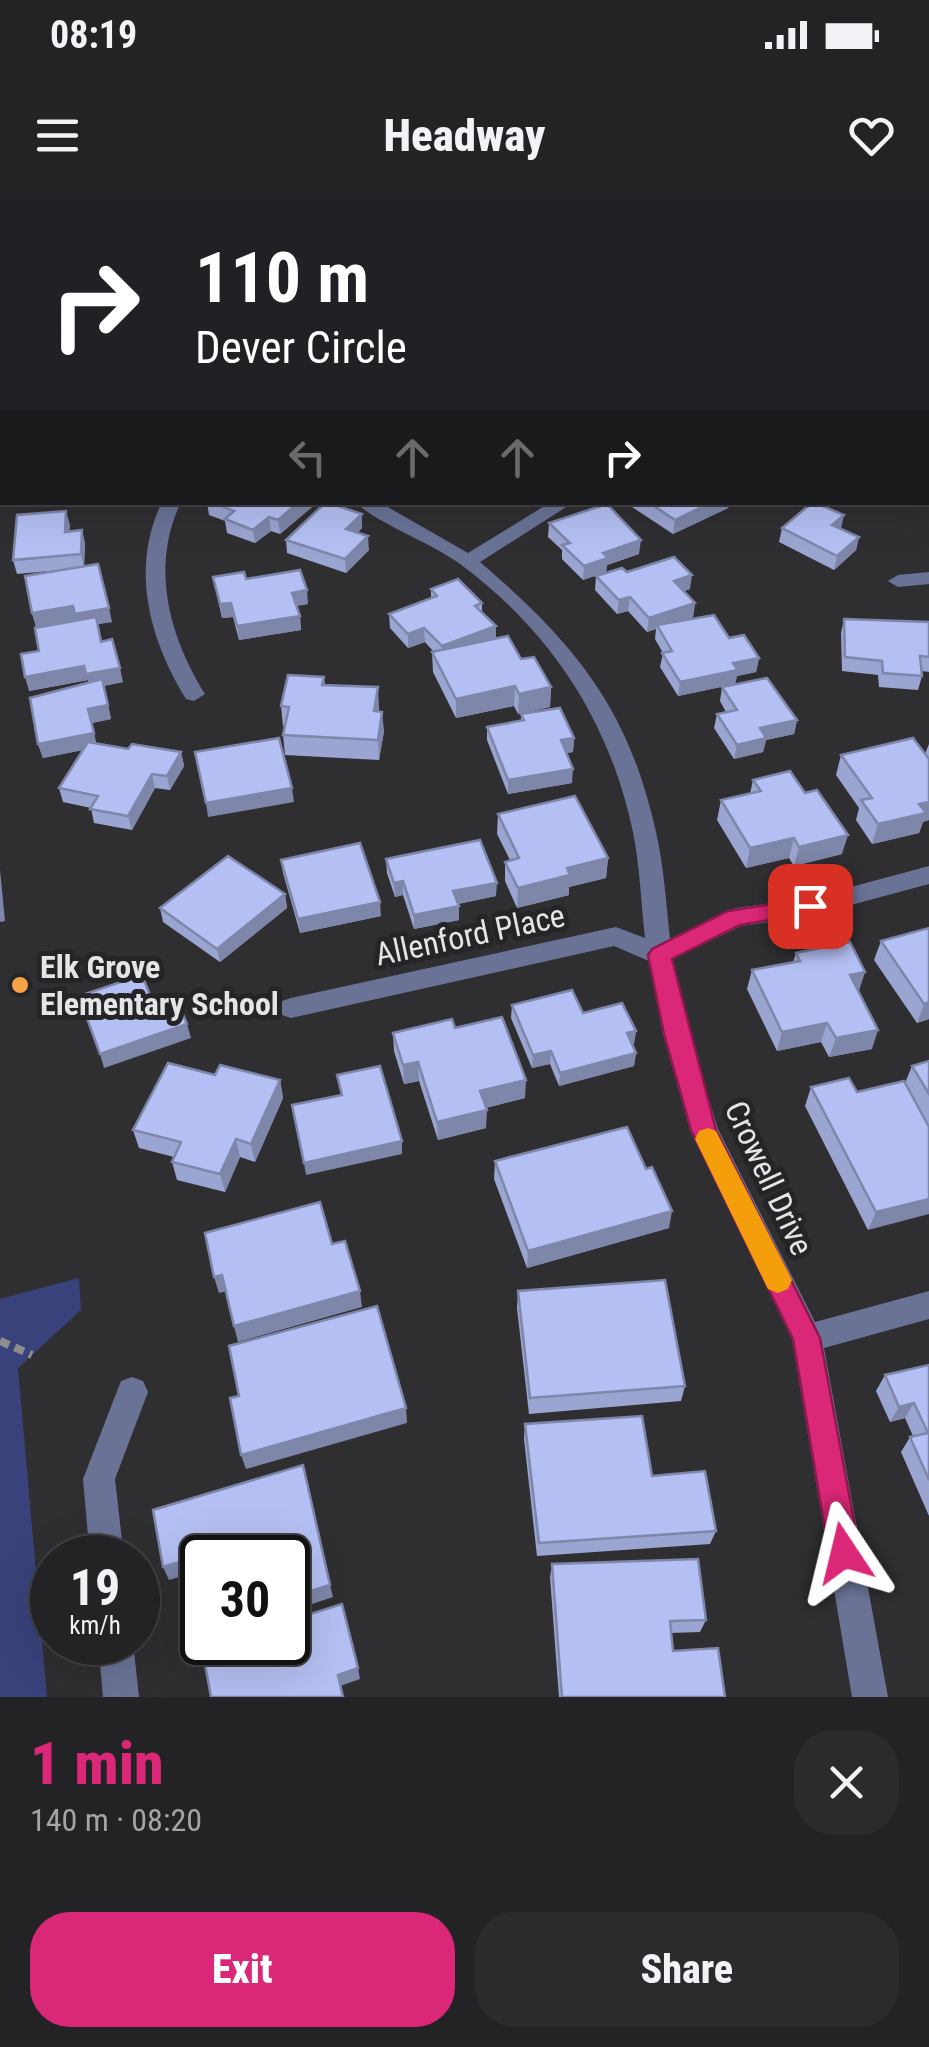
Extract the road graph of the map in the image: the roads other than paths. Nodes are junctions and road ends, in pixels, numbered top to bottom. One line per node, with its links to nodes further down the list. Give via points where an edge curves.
1 (170, 505): 7 (street, via 152,565 173,655)
2 (369, 505): 4 (street, Crowell Drive)
3 (560, 505): 4 (street)
4 (468, 561): 9 (street, Crowell Drive, via 534,618 568,658 622,751 645,834)
5 (929, 578): 6 (street)
6 (898, 581)
7 (194, 694)
8 (929, 875): 9 (street, via 828,903 736,917)
9 (660, 955): 10 (street, Allenford Place, via 616,936); 12 (street, Crowell Drive, via 704,1130)
10 (292, 1008)
11 (929, 1305): 12 (street)
12 (806, 1338): 17 (street, Crowell Drive)
13 (132, 1392): 14 (street, via 99,1479)
14 (105, 1535)
15 (118, 1665): 16 (street)
16 (121, 1697)
17 (870, 1697)

